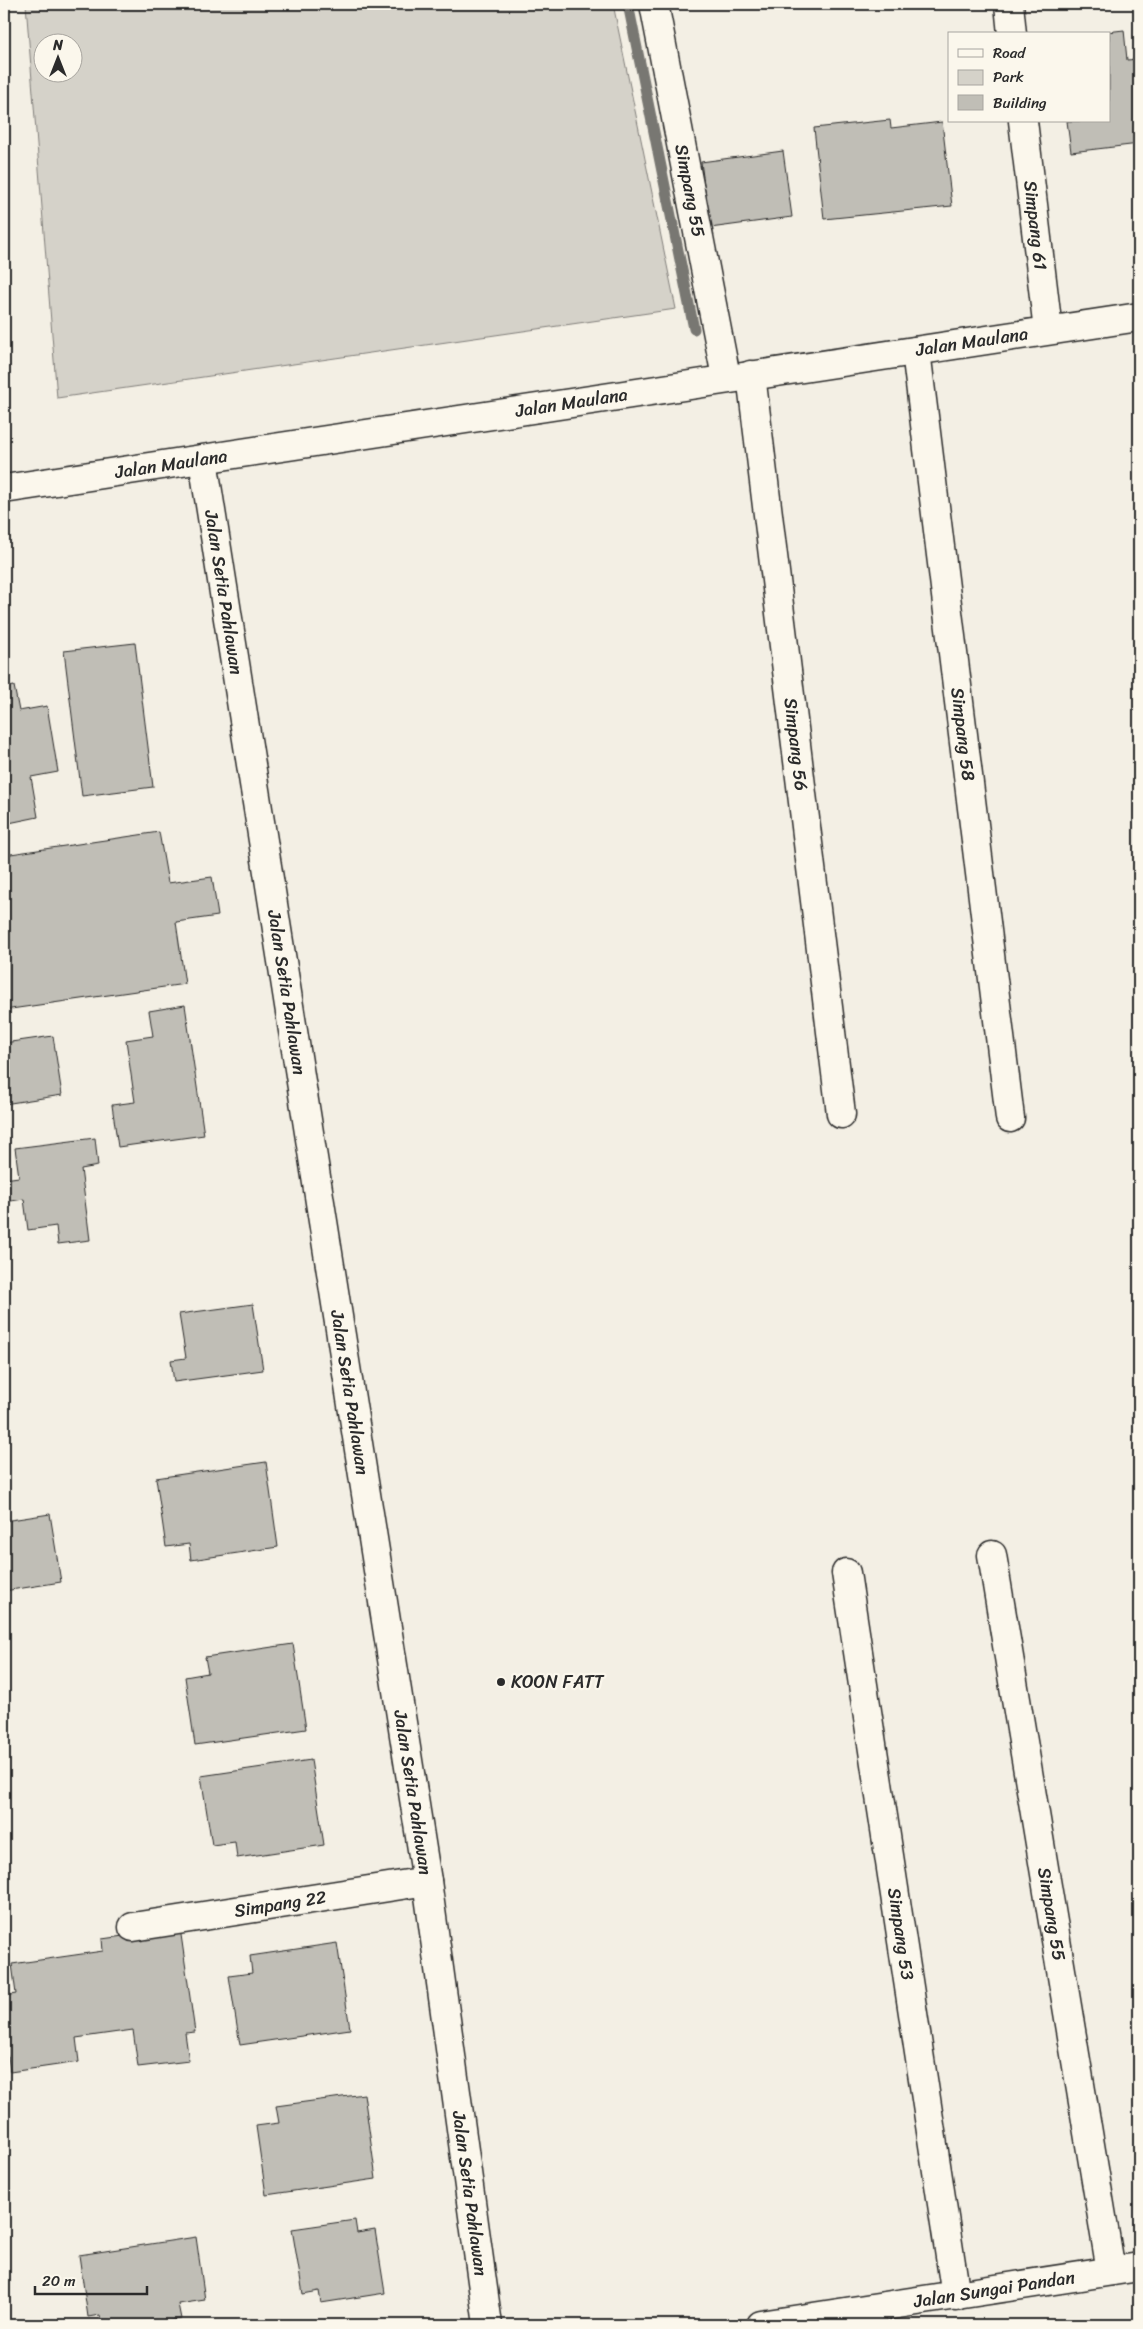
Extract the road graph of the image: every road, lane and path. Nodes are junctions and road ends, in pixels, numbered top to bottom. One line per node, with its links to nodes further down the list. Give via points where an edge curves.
1 (654, 4): 8 (street, Simpang 55)
2 (1009, 4): 3 (street)
3 (1012, 32)
4 (1023, 122): 6 (street, Simpang 61)
5 (1139, 317): 6 (street, Jalan Maulana)
6 (1048, 330): 7 (street, Jalan Maulana)
7 (916, 351): 8 (street, Jalan Maulana); 12 (street, Simpang 58)
8 (739, 376): 9 (street, Jalan Maulana); 11 (street, Simpang 56)
9 (203, 460): 10 (street, Jalan Maulana); 15 (street, Jalan Setia Pahlawan)
10 (4, 490)
11 (841, 1114)
12 (1010, 1118)
13 (992, 1555): 18 (street, Simpang 55)
14 (846, 1573): 19 (street, Simpang 53)
15 (427, 1881): 16 (street, Simpang 22); 20 (street, Jalan Setia Pahlawan)
16 (133, 1926)
17 (1139, 2267): 18 (street, Jalan Sungai Pandan)
18 (1111, 2272): 19 (street, Jalan Sungai Pandan)
19 (956, 2296): 21 (street, Jalan Sungai Pandan)
20 (488, 2325)
21 (761, 2325)

